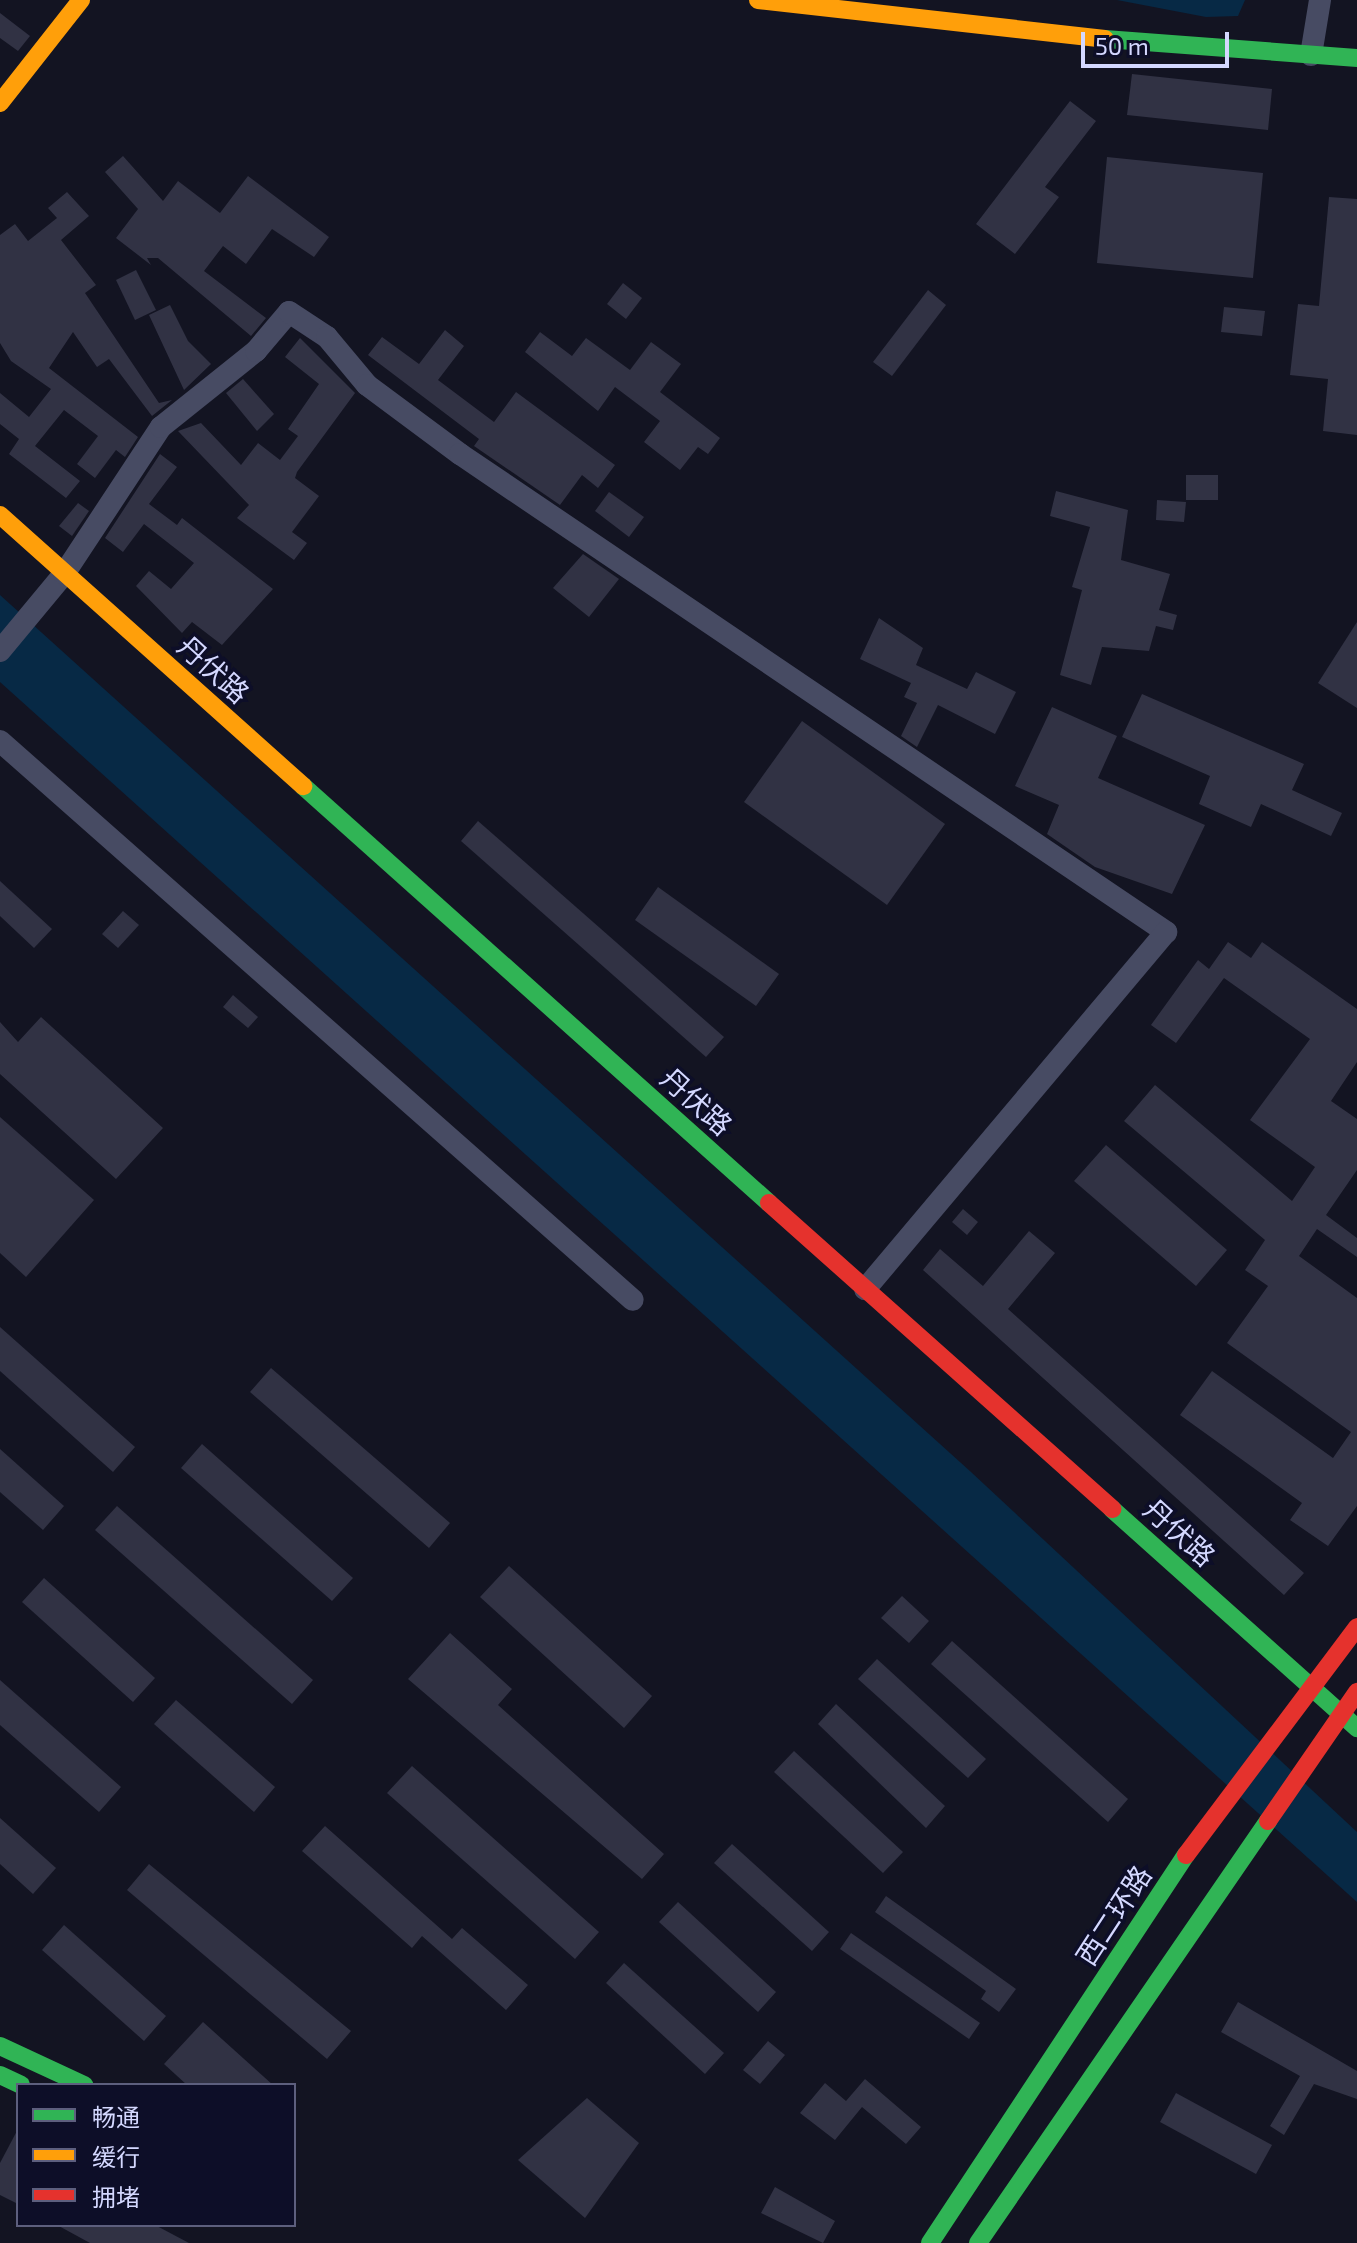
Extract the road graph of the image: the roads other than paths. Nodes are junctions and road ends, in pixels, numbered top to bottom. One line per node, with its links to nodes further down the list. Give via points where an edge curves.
1 (81, 0): 6 (main road)
2 (758, 0): 4 (main road, via 1253,55)
3 (1320, 0): 4 (street)
4 (1311, 55): 5 (main road)
5 (1357, 58)
6 (0, 103)
7 (0, 515): 8 (main road, 丹伏路)
8 (64, 574): 9 (street); 11 (main road, 丹伏路); 11 (street, via 161,427 256,351 289,312 327,337 367,385 460,454 1166,932)
9 (0, 651)
10 (0, 741): 12 (street)
11 (865, 1289): 14 (main road, 丹伏路)
12 (633, 1300)
13 (1357, 1627): 14 (main road, 西二环路)
14 (1314, 1689): 16 (main road, 丹伏路); 20 (main road, 西二环路, via 1200,1833)
15 (1357, 1692): 16 (main road)
16 (1342, 1714): 17 (main road, 丹伏路); 21 (main road, via 1237,1857)
17 (1357, 1728)
18 (0, 2046): 19 (main road)
19 (80, 2083)
20 (930, 2243)
21 (978, 2243)

